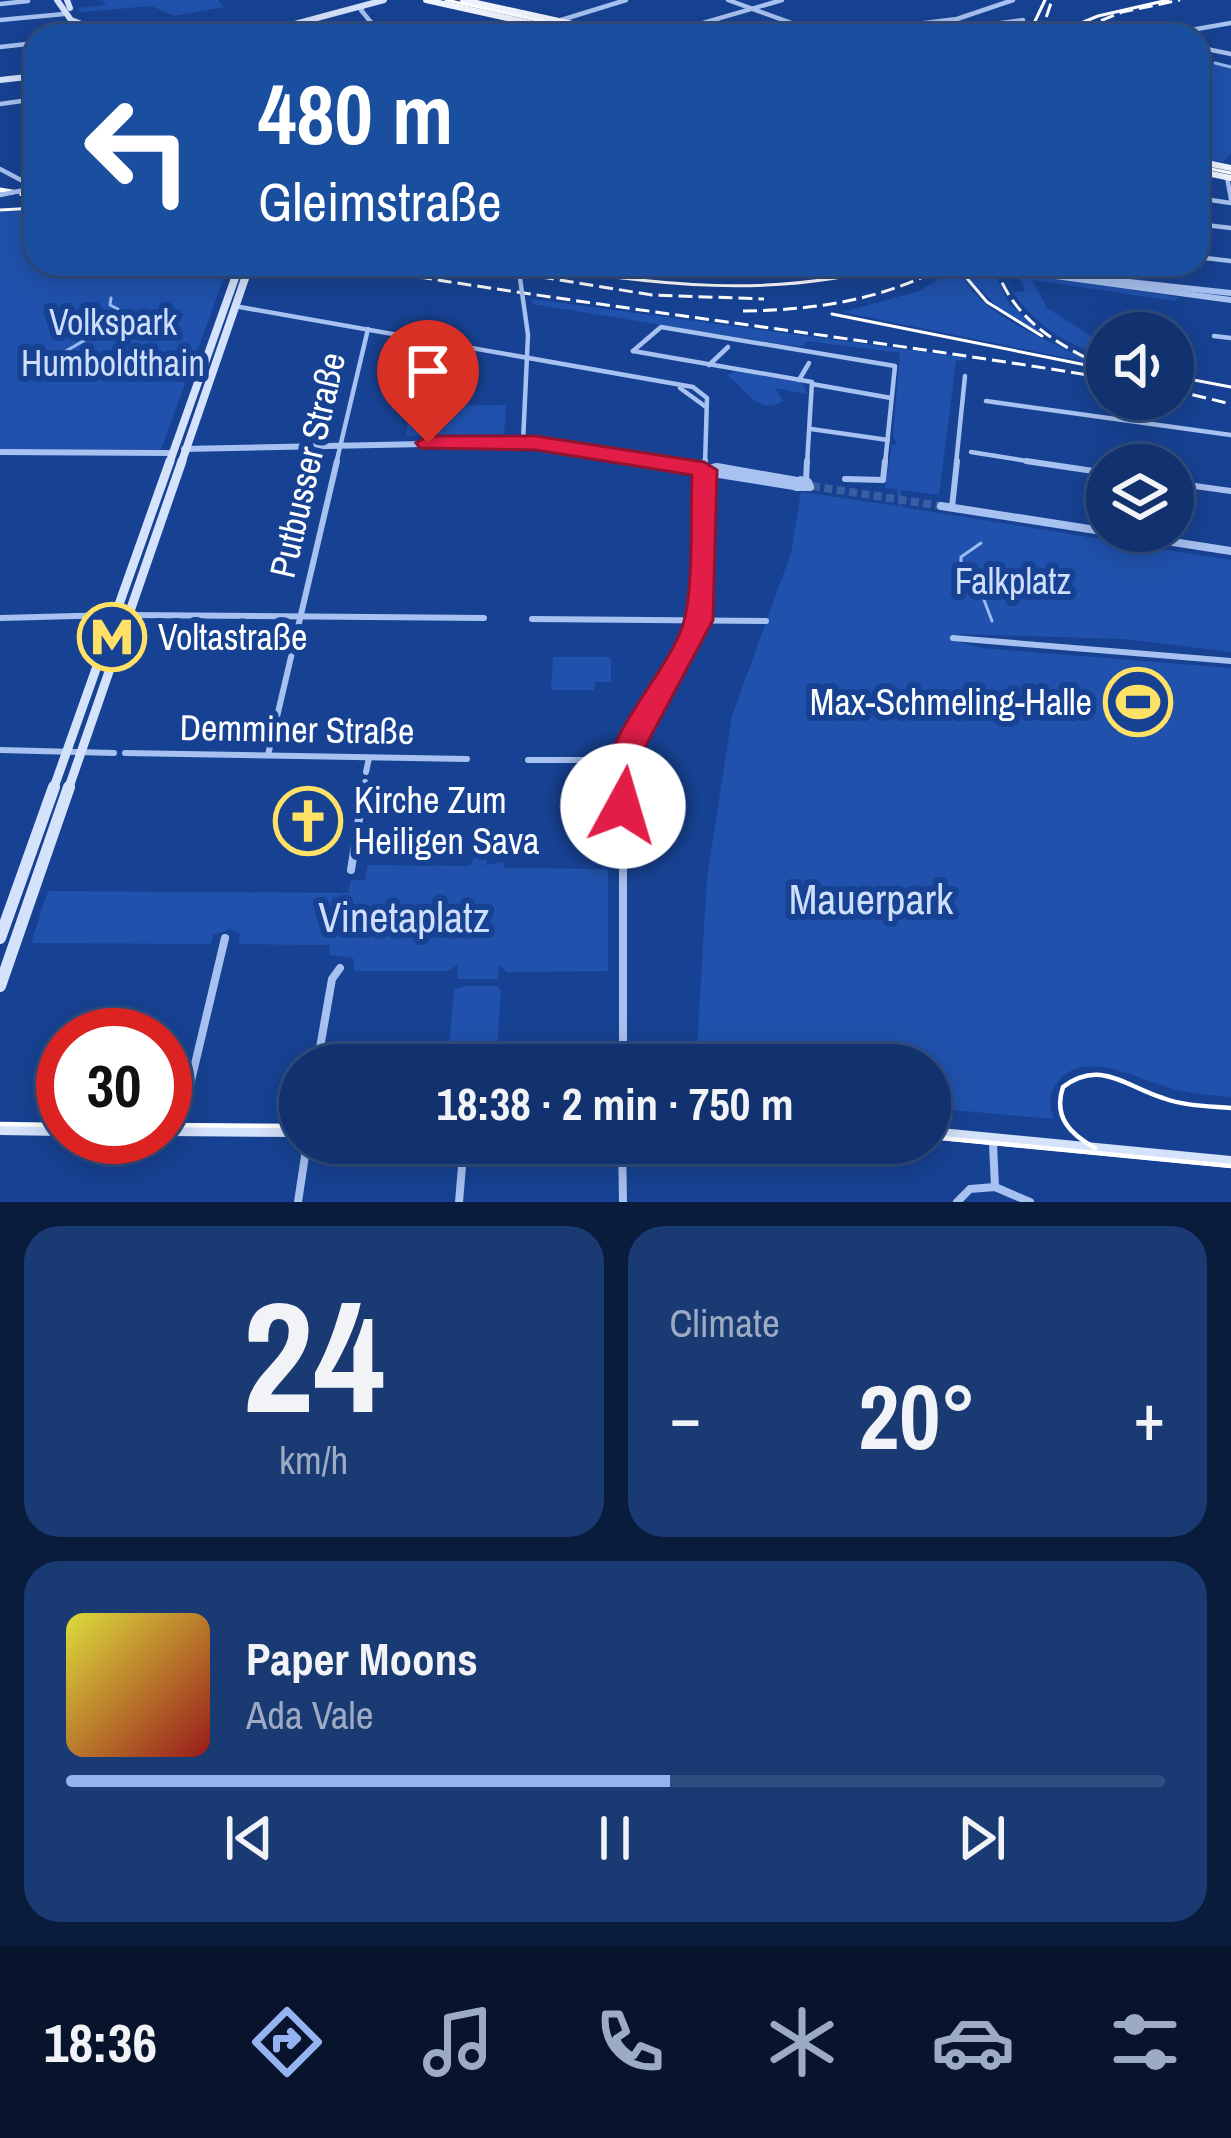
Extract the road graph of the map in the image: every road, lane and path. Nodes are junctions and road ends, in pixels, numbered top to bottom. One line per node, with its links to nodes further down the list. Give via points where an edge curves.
1 (57, 0): 14 (main road)
2 (384, 0): 15 (main road)
3 (395, 0): 15 (main road)
4 (425, 0): 24 (main road)
5 (464, 0): 19 (main road)
6 (604, 0): 13 (street)
7 (626, 0): 13 (street)
8 (728, 0): 16 (street)
9 (782, 0): 16 (street)
10 (1013, 0): 20 (street)
11 (28, 1): 12 (street)
12 (0, 4)
13 (614, 4): 19 (street)
14 (66, 9): 17 (street)
15 (363, 9): 21 (main road); 22 (main road); 23 (street)
16 (752, 9): 26 (street); 27 (street)
17 (0, 20)
18 (1023, 20): 30 (street)
19 (558, 21): 25 (main road)
20 (943, 21): 28 (street); 29 (street)
21 (300, 24)
22 (309, 24)
23 (374, 24)
24 (534, 24)
25 (572, 24)
26 (700, 24)
27 (791, 24)
28 (919, 24)
29 (947, 24)
30 (996, 24)
31 (1230, 173): 32 (street)
32 (1231, 201)
33 (237, 276): 38 (main road)
34 (244, 276): 38 (main road)
35 (520, 276): 44 (street, bridge)
36 (1067, 276): 37 (street, bridge)
37 (1231, 297)
38 (230, 306): 39 (main road); 40 (street)
39 (226, 317): 57 (main road); 60 (main road)
40 (368, 328): 44 (street); 56 (street, Putbusser Straße)
41 (1214, 336): 42 (street)
42 (1231, 338)
43 (732, 343): 45 (street); 46 (street); 46 (street, via 661,327 633,351)
44 (529, 357): 55 (street); 61 (street, via 695,388 707,398)
45 (811, 358): 48 (street); 50 (street, via 895,366)
46 (710, 365): 48 (street)
47 (965, 376): 68 (street)
48 (799, 380): 49 (street)
49 (812, 384): 50 (street); 52 (street)
50 (892, 398): 54 (street)
51 (986, 400): 53 (street)
52 (811, 429): 54 (street); 64 (street)
53 (1231, 435)
54 (888, 440): 63 (street, via 883,480)
55 (523, 442): 56 (street); 61 (street)
56 (339, 444): 57 (street); 72 (street, Putbusser Straße)
57 (184, 449): 60 (main road); 71 (main road)
58 (0, 452): 60 (street)
59 (971, 452): 62 (street)
60 (172, 453): 70 (main road)
61 (704, 470): 64 (street); 76 (street)
62 (1086, 470)
63 (845, 479)
64 (804, 484)
65 (1194, 486): 66 (street)
66 (1231, 491)
67 (941, 506): 68 (street)
68 (952, 507): 69 (street)
69 (1231, 551)
70 (114, 615): 71 (main road); 73 (street); 81 (main road)
71 (129, 615): 72 (street); 82 (main road)
72 (300, 616): 74 (street); 85 (street, Putbusser Straße)
73 (0, 618)
74 (484, 618)
75 (532, 619): 76 (street)
76 (699, 620): 77 (street); 89 (street)
77 (766, 621)
78 (952, 638): 79 (street)
79 (1231, 661)
80 (0, 750): 81 (street)
81 (64, 752): 82 (street); 91 (main road)
82 (81, 752): 83 (street); 95 (main road)
83 (114, 753)
84 (125, 753): 85 (street, Demminer Straße)
85 (268, 755): 86 (street, Demminer Straße)
86 (369, 758): 87 (street, Demminer Straße); 90 (street)
87 (467, 759)
88 (528, 760): 89 (street)
89 (623, 760): 97 (street)
90 (351, 870)
91 (4, 912): 92 (main road)
92 (0, 938)
93 (225, 938): 98 (street)
94 (340, 968): 96 (street)
95 (0, 986)
96 (321, 1044)
97 (623, 1044)
98 (192, 1058)
99 (0, 1129): 100 (main road)
100 (36, 1130)
101 (192, 1130): 102 (main road)
102 (279, 1131)
103 (951, 1134): 104 (main road)
104 (993, 1137): 105 (main road); 109 (street)
105 (1231, 1162)
106 (304, 1164): 110 (street)
107 (462, 1164): 111 (street)
108 (622, 1164): 112 (street)
109 (995, 1187): 113 (street, via 970,1189); 114 (street)
110 (298, 1202)
111 (459, 1202)
112 (623, 1202)
113 (957, 1202)
114 (1030, 1202)

